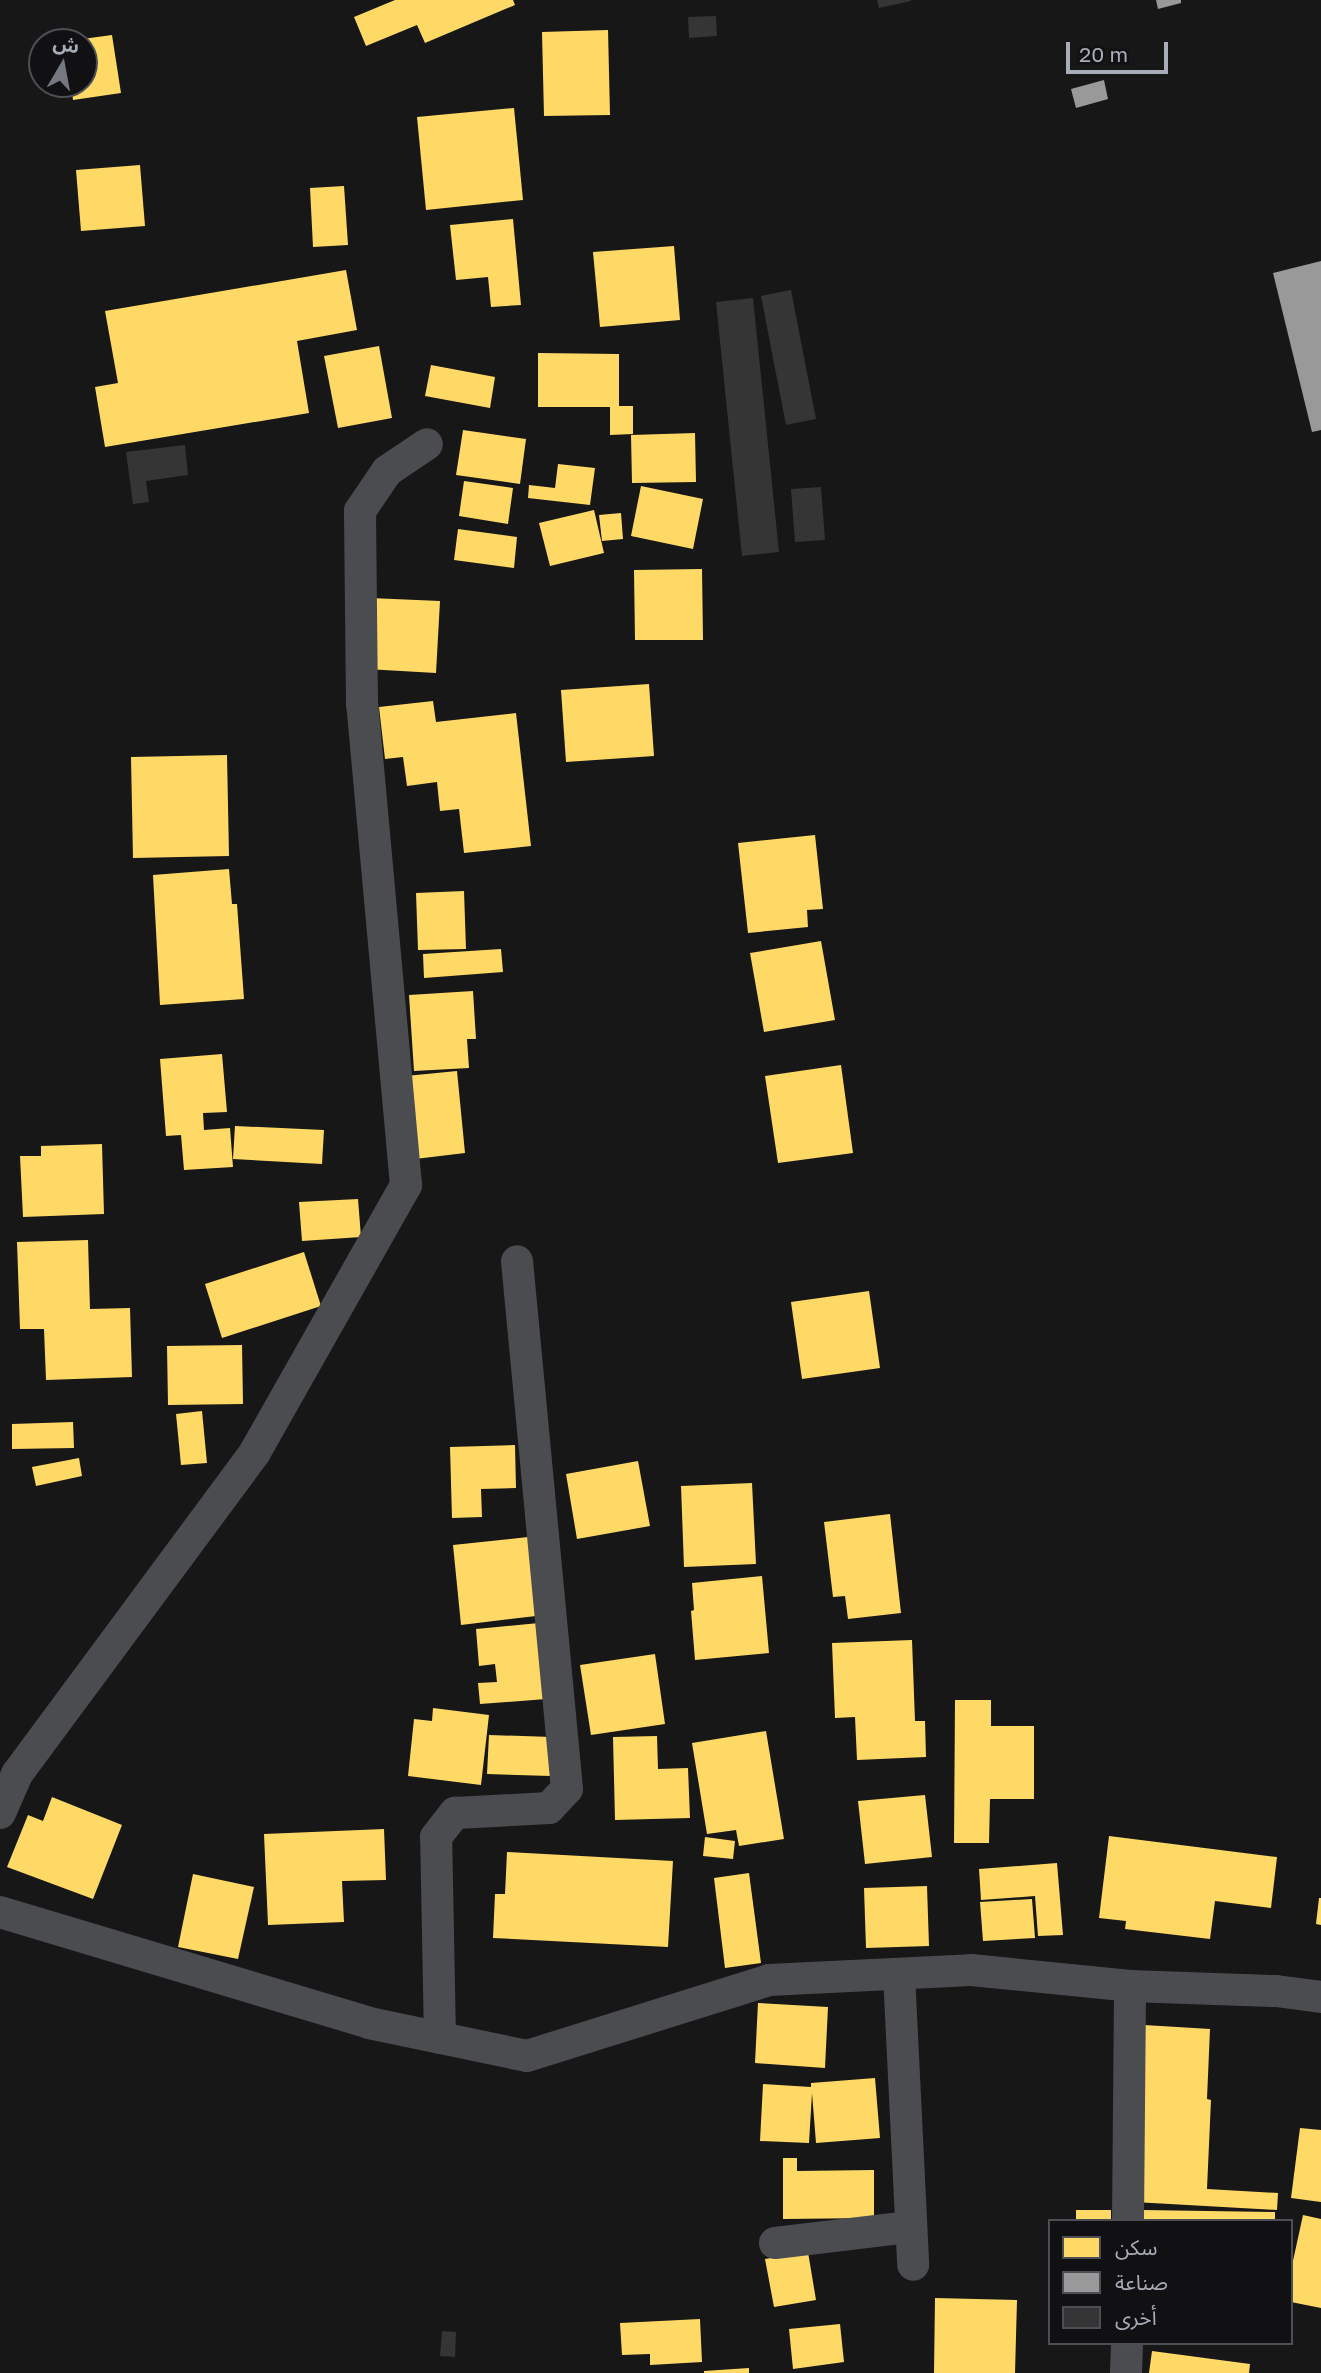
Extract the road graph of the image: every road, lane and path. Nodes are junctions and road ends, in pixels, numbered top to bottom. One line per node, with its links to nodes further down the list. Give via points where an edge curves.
1 (427, 444): 3 (street, via 387,471 360,511 362,705 406,1185 255,1452 17,1774)
2 (517, 1261): 8 (street, via 567,1790 549,1808 454,1813 436,1837)
3 (0, 1814)
4 (0, 1912): 8 (street, via 369,2023)
5 (898, 1973): 6 (street, via 971,1970); 8 (street, via 769,1980 527,2056); 10 (street)
6 (1130, 1986): 7 (street, via 1276,1990); 9 (street)
7 (1321, 1997)
8 (440, 2038)
9 (1128, 2219)
10 (911, 2227): 11 (street); 12 (street)
11 (775, 2243)
12 (912, 2265)
13 (1127, 2345): 14 (street)
14 (1126, 2373)

